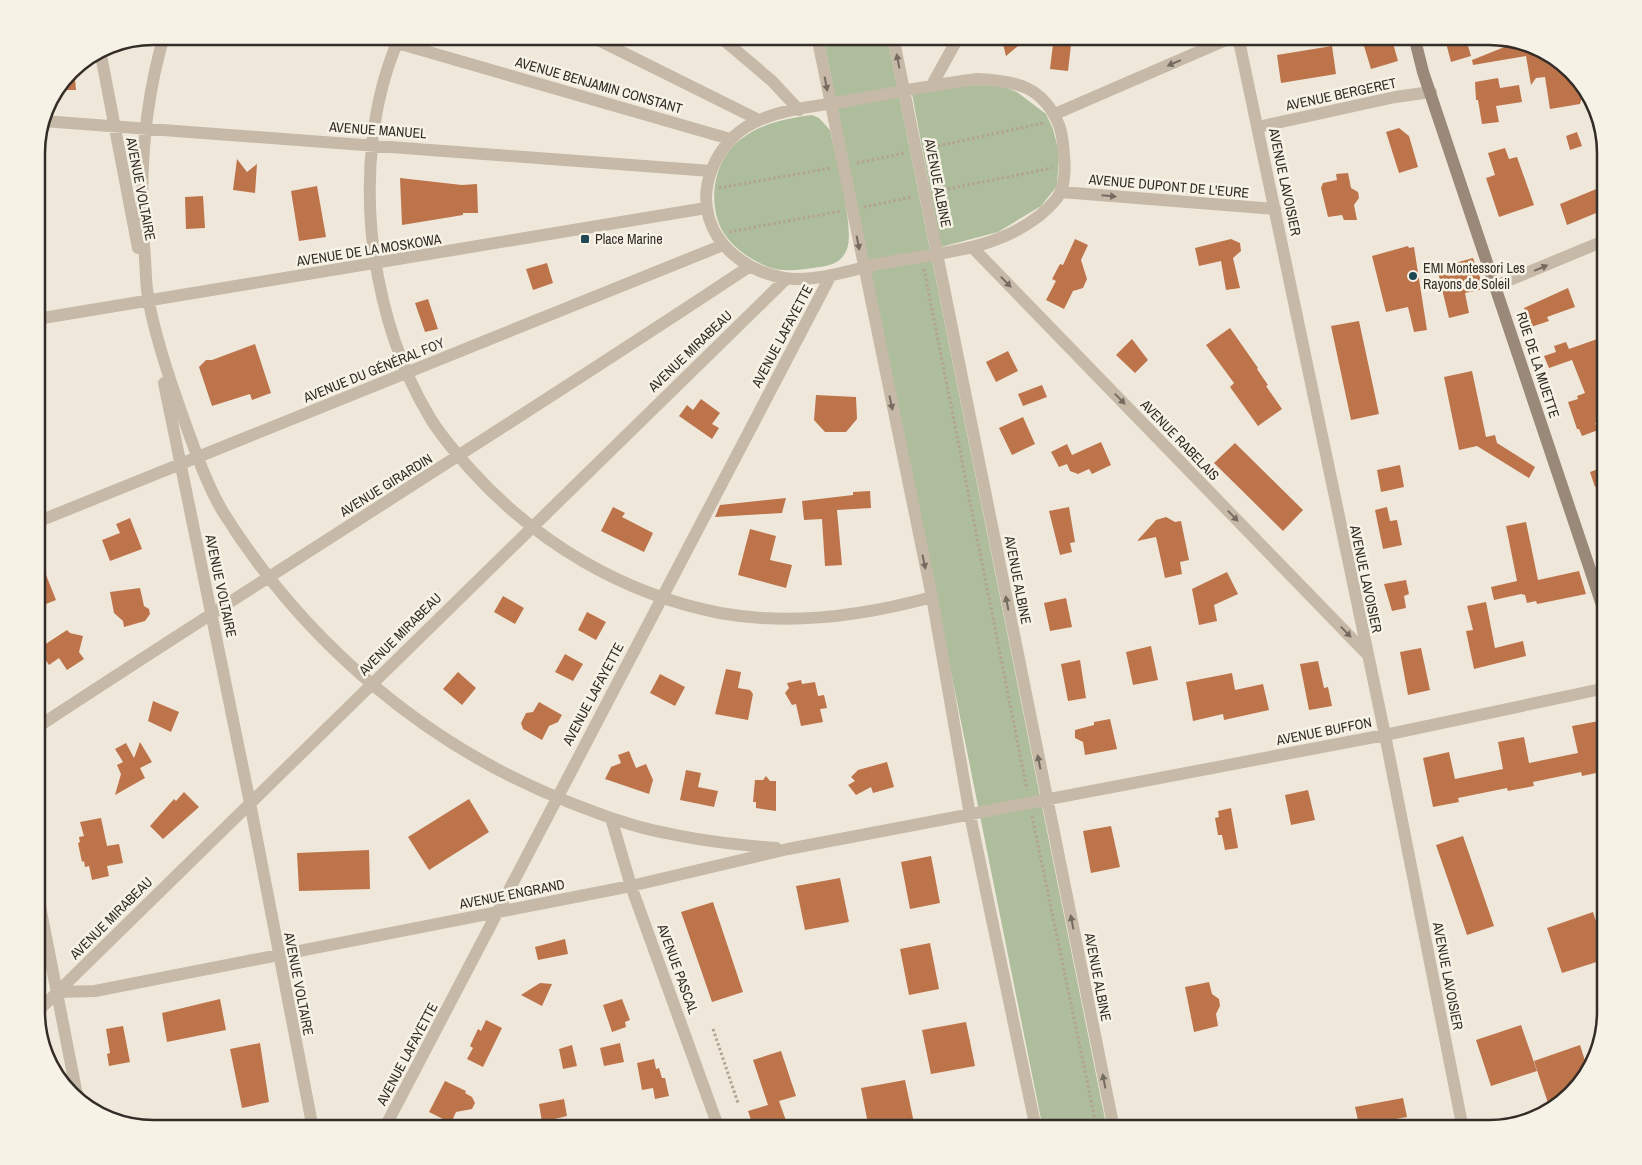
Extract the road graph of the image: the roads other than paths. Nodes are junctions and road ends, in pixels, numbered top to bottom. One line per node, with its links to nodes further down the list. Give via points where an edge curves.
1 (162, 45): 23 (street)
2 (397, 45): 25 (street, via 380,96)
3 (416, 45): 24 (street, AVENUE BENJAMIN CONSTANT)
4 (608, 45): 19 (street)
5 (730, 45): 17 (street, via 772,81)
6 (819, 45): 16 (street, one-way to 16)
7 (895, 45): 14 (street, AVENUE ALBINE, one-way to 7)
8 (954, 45): 13 (street)
9 (1216, 45): 18 (street, one-way to 18)
10 (1238, 45): 22 (street, AVENUE LAVOISIER)
11 (1417, 45): 15 (street, RUE DE LA MUETTE)
12 (101, 58): 21 (street, AVENUE VOLTAIRE)
13 (932, 85): 14 (street); 18 (street, via 978,79 1005,80 1028,87 1046,101)
14 (904, 91): 16 (street); 33 (street, AVENUE ALBINE)
15 (1431, 92): 22 (street, AVENUE BERGERET); 39 (street, RUE DE LA MUETTE)
16 (830, 104): 17 (street); 36 (street, one-way to 36)
17 (799, 110): 19 (street)
18 (1056, 117): 27 (street, via 1062,134 1064,166)
19 (758, 119): 24 (street)
20 (50, 122): 21 (street, AVENUE MANUEL)
21 (113, 126): 23 (street, AVENUE MANUEL); 40 (street, AVENUE VOLTAIRE)
22 (1258, 127): 29 (street, AVENUE LAVOISIER)
23 (144, 128): 25 (street, AVENUE MANUEL); 40 (street, via 142,213)
24 (730, 139): 26 (street)
25 (372, 145): 26 (street, AVENUE MANUEL); 34 (street, via 369,207)
26 (711, 171): 28 (street)
27 (1060, 192): 29 (street, AVENUE DUPONT DE L'EURE, one-way to 29); 32 (street, via 1048,208 1019,231)
28 (706, 208): 30 (street, via 712,228); 34 (street, AVENUE DE LA MOSKOWA)
29 (1276, 209): 53 (street, AVENUE LAVOISIER)
30 (723, 239): 35 (street); 42 (street, AVENUE DU GÉNÉRAL FOY)
31 (1597, 244): 39 (street, one-way to 31)
32 (972, 247): 33 (street); 53 (street, AVENUE RABELAIS, one-way to 53)
33 (937, 253): 36 (street); 59 (street, AVENUE ALBINE, one-way to 33)
34 (376, 264): 40 (street, AVENUE DE LA MOSKOWA); 42 (street, via 387,320)
35 (750, 266): 38 (street); 44 (street, AVENUE GIRARDIN)
36 (862, 267): 37 (street); 50 (street, one-way to 50)
37 (832, 275): 38 (street); 51 (street, AVENUE LAFAYETTE)
38 (786, 278): 47 (street, AVENUE MIRABEAU)
39 (1496, 286): 49 (street, RUE DE LA MUETTE)
40 (148, 301): 41 (street, AVENUE DE LA MOSKOWA); 43 (street, via 168,378); 45 (street, AVENUE VOLTAIRE)
41 (45, 318)
42 (407, 373): 43 (street, AVENUE DU GÉNÉRAL FOY); 44 (street, via 430,418)
43 (197, 457): 45 (street, AVENUE DU GÉNÉRAL FOY); 48 (street, via 222,510)
44 (460, 457): 47 (street, via 492,493); 48 (street, AVENUE GIRARDIN)
45 (179, 465): 46 (street, AVENUE DU GÉNÉRAL FOY); 52 (street, AVENUE VOLTAIRE)
46 (45, 518)
47 (532, 526): 51 (street, via 572,556 618,581); 54 (street, AVENUE MIRABEAU)
48 (269, 576): 52 (street, AVENUE GIRARDIN); 54 (street, via 317,633)
49 (1597, 590)
50 (932, 597): 51 (street, via 840,617 784,619 722,613); 62 (street)
51 (661, 598): 58 (street, AVENUE LAFAYETTE)
52 (211, 613): 56 (street, AVENUE GIRARDIN); 61 (street, AVENUE VOLTAIRE)
53 (1366, 653): 57 (street, AVENUE LAVOISIER)
54 (371, 684): 58 (street, via 411,717 460,749 512,778); 61 (street, AVENUE MIRABEAU)
55 (1597, 690): 57 (street, AVENUE BUFFON)
56 (45, 722)
57 (1385, 735): 59 (street, AVENUE BUFFON); 77 (street, AVENUE LAVOISIER)
58 (556, 797): 63 (street); 66 (street, AVENUE LAFAYETTE)
59 (1046, 798): 60 (street, AVENUE BUFFON); 76 (street, AVENUE ALBINE, one-way to 59)
60 (1030, 802): 62 (street, AVENUE ENGRAND)
61 (250, 803): 68 (street, AVENUE VOLTAIRE); 69 (street, AVENUE MIRABEAU)
62 (970, 816): 64 (street, AVENUE ENGRAND); 75 (street)
63 (610, 818): 64 (street, via 664,833 725,844); 65 (street, AVENUE PASCAL)
64 (788, 849): 65 (street, AVENUE ENGRAND)
65 (632, 886): 66 (street, AVENUE ENGRAND); 74 (street, AVENUE PASCAL)
66 (499, 912): 68 (street, AVENUE ENGRAND); 73 (street, AVENUE LAFAYETTE)
67 (45, 929): 69 (street)
68 (278, 954): 69 (street, AVENUE ENGRAND, via 95,991); 72 (street, AVENUE VOLTAIRE)
69 (58, 992): 70 (street, AVENUE MIRABEAU); 71 (street)
70 (45, 1004)
71 (76, 1089)
72 (311, 1120)
73 (389, 1120)
74 (716, 1120)
75 (1034, 1120)
76 (1112, 1120)
77 (1461, 1120)

